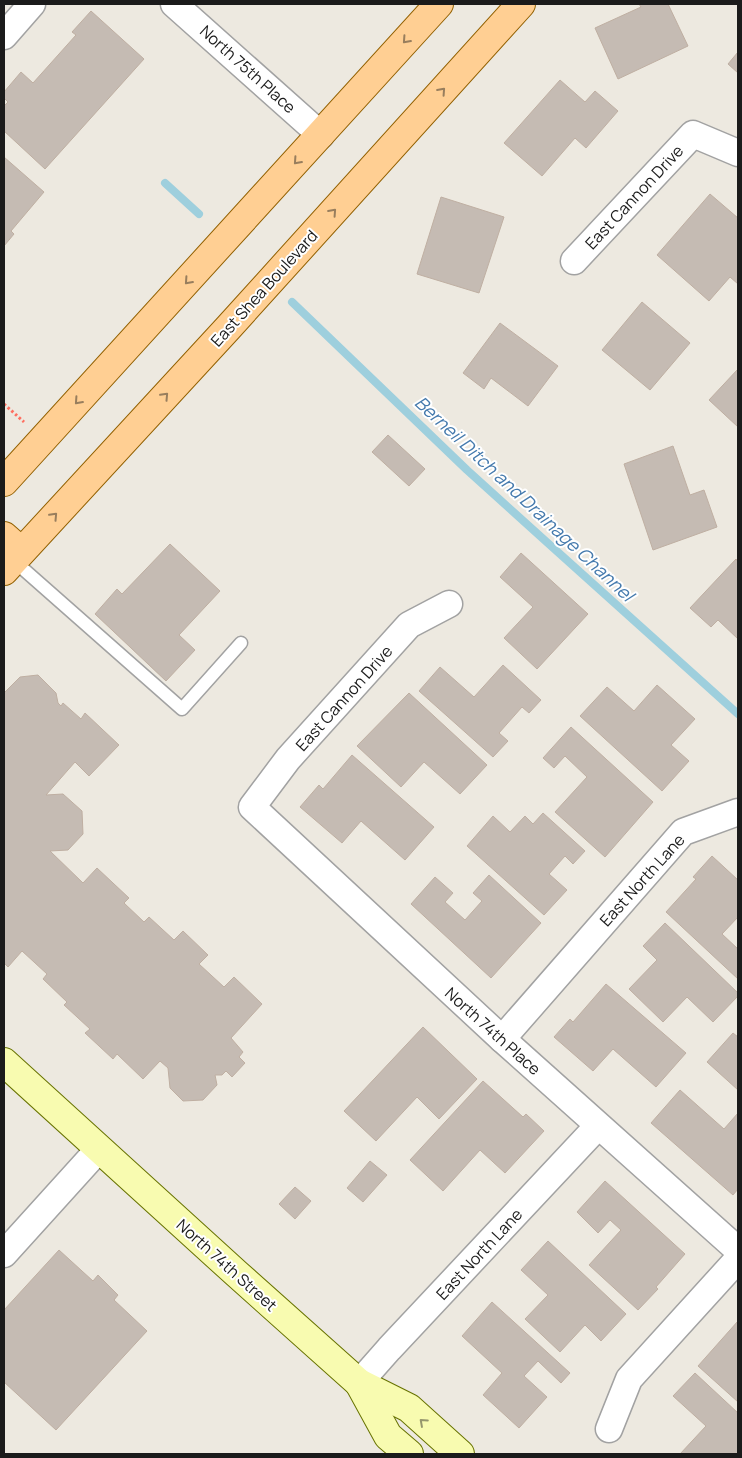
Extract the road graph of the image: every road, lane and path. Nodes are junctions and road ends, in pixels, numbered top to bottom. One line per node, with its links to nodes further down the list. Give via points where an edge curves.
1 (32, 4): 5 (street)
2 (174, 4): 6 (street, North 75th Place)
3 (439, 4): 6 (main road, one-way to 6)
4 (521, 4): 10 (main road, East Shea Boulevard, one-way to 4, via 234,322)
5 (4, 36)
6 (321, 135): 9 (main road, one-way to 9)
7 (738, 154): 8 (street, East Cannon Drive, via 693,134)
8 (574, 261)
9 (4, 482)
10 (10, 555): 12 (lane, via 182,709)
11 (449, 604): 13 (street, East Cannon Drive, via 410,625 288,759)
12 (241, 643)
13 (252, 807): 15 (street, North 74th Place)
14 (738, 812): 15 (street, East North Lane, via 683,832)
15 (502, 1039): 17 (street, North 74th Place)
16 (4, 1062): 18 (street, North 74th Street)
17 (598, 1126): 19 (street, North 74th Place); 22 (street, East North Lane)
18 (99, 1148): 20 (street); 22 (street, North 74th Street)
19 (738, 1250)
20 (4, 1254)
21 (738, 1258): 23 (street, via 629,1379)
22 (359, 1383): 24 (street, via 388,1436); 25 (street, North 74th Street, one-way to 22, via 408,1408)
23 (608, 1429)
24 (409, 1454)
25 (460, 1454)

